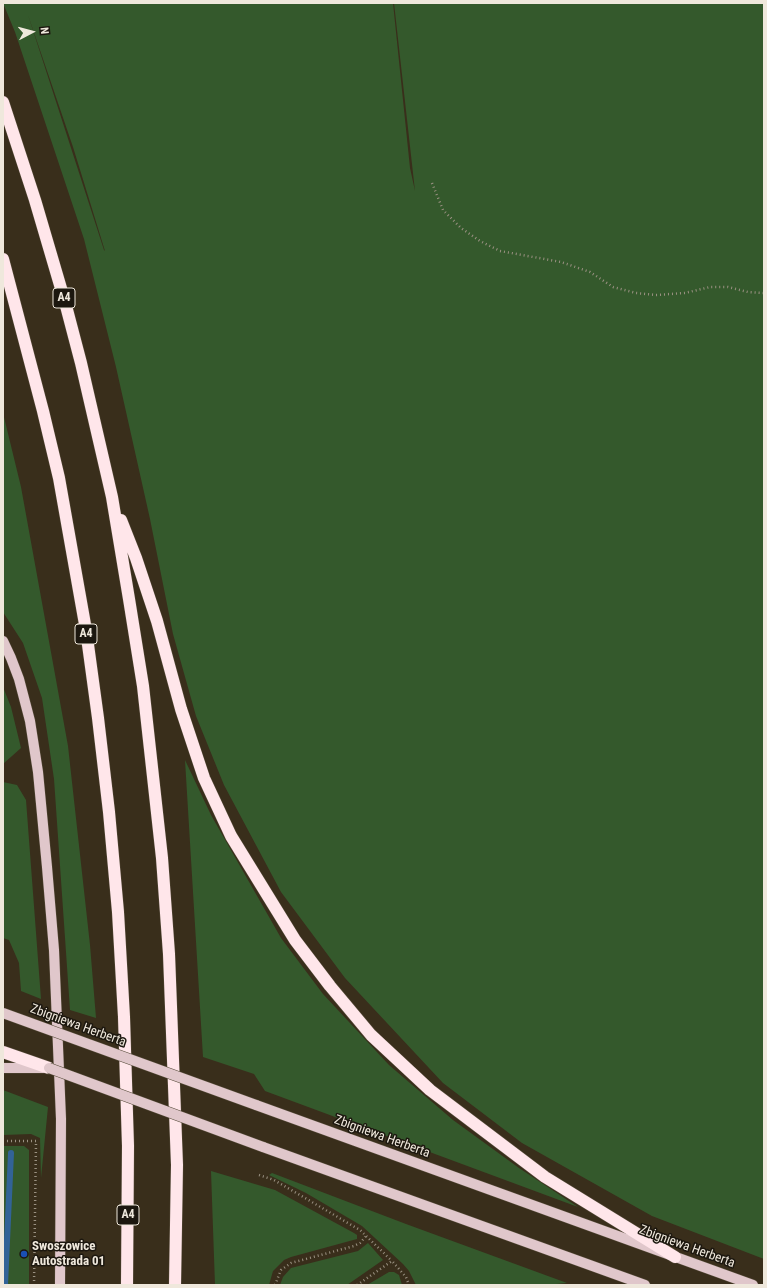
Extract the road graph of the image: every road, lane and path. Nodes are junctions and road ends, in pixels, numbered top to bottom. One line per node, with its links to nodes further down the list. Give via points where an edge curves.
1 (3, 102): 5 (highway, A4, via 65,302)
2 (432, 183): 4 (path, via 443,210 461,228 500,251 561,262 590,272 613,287 636,293 656,295 728,287)
3 (3, 258): 18 (highway, A4, via 59,478 98,718 118,912 124,1017 128,1146)
4 (764, 293)
5 (112, 497): 14 (highway, via 148,593 181,709 204,778 231,836 295,940 371,1035 430,1090 545,1177); 19 (highway, A4, via 143,686 162,858 174,1059 177,1165)
6 (3, 642): 17 (main road, via 19,679 30,721 48,874 61,1119)
7 (3, 1013): 14 (main road, Zbigniewa Herberta, bridge)
8 (3, 1052): 10 (highway)
9 (3, 1068): 10 (main road)
10 (49, 1068): 23 (main road, bridge)
11 (3, 1141): 16 (path, via 36,1141)
12 (259, 1175): 13 (path, via 274,1180)
13 (367, 1235): 15 (path); 20 (path, via 354,1246 291,1263 281,1270)
14 (675, 1257): 24 (main road, Zbigniewa Herberta)
15 (392, 1261): 21 (path); 22 (path, via 406,1277)
16 (34, 1285)
17 (60, 1285)
18 (127, 1285)
19 (175, 1285)
20 (275, 1285)
21 (357, 1285)
22 (408, 1285)
23 (645, 1285)
24 (753, 1285)

